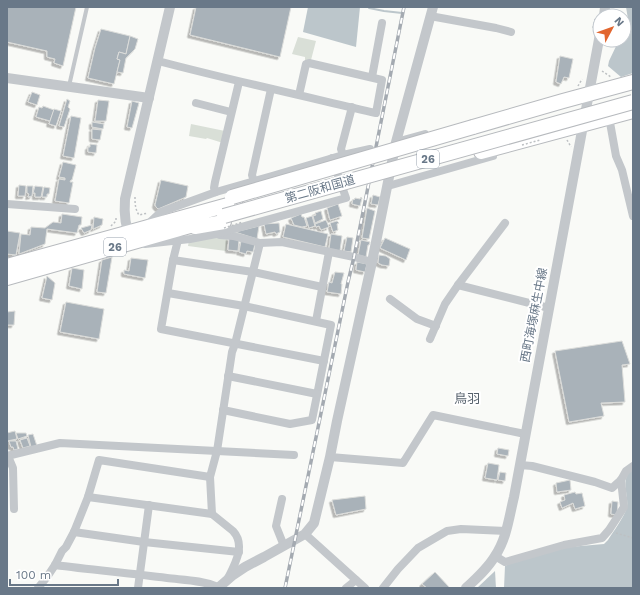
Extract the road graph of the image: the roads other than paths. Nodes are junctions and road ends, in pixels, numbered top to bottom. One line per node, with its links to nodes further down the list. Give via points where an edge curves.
1 (87, 7): 12 (lane)
2 (170, 7): 7 (street)
3 (432, 12): 5 (street); 27 (street)
4 (382, 23): 8 (street)
5 (511, 32)
6 (597, 48): 15 (street, 西町海塚麻生中線)
7 (158, 61): 10 (street); 17 (street)
8 (372, 77): 16 (street, via 309,63 306,64); 21 (street, via 382,80 376,113)
9 (7, 78): 12 (street)
10 (239, 82): 13 (street); 23 (street)
11 (633, 82): 15 (highway)
12 (69, 87): 17 (street)
13 (271, 89): 16 (street); 31 (street, via 252,175)
14 (633, 92): 34 (highway, 第二阪和国道 / 26)
15 (589, 94): 18 (highway); 25 (street, 西町海塚麻生中線)
16 (299, 95): 21 (street)
17 (148, 98): 43 (street, via 125,199 124,209)
18 (563, 101): 27 (street, via 550,100); 34 (highway, bridge)
19 (633, 102): 38 (highway, 第二阪和国道 / 26, bridge)
20 (196, 103): 23 (street)
21 (352, 107): 29 (street, via 341,150)
22 (633, 111): 24 (highway)
23 (231, 112): 33 (street, via 215,182)
24 (609, 117): 25 (highway); 37 (street, via 616,156)
25 (584, 124): 26 (highway); 56 (street, 西町海塚麻生中線)
26 (565, 134): 32 (street); 38 (highway, via 481,152)
27 (396, 142): 32 (street)
28 (370, 148): 29 (street)
29 (343, 155): 30 (street)
30 (332, 158): 31 (street); 42 (street, via 346,198)
31 (254, 182): 33 (street)
32 (388, 186): 47 (street)
33 (216, 192): 40 (street, via 161,212)
34 (234, 200): 40 (highway, 第二阪和国道 / 26, via 207,211)
35 (7, 204): 36 (street)
36 (75, 209)
37 (633, 216)
38 (224, 219): 41 (highway, 第二阪和国道 / 26)
39 (505, 223): 51 (street)
40 (143, 228): 43 (highway, 第二阪和国道 / 26)
41 (179, 234): 42 (street); 43 (highway, 第二阪和国道 / 26); 46 (street)
42 (216, 234): 44 (street)
43 (130, 237): 48 (highway, 第二阪和国道 / 26); 50 (highway, 第二阪和国道 / 26)
44 (260, 243): 45 (street, via 282,242); 49 (street)
45 (329, 252): 47 (street); 52 (street)
46 (173, 260): 49 (street); 53 (street)
47 (372, 262): 69 (street)
48 (7, 266)
49 (253, 272): 52 (street); 55 (street)
50 (7, 278)
51 (458, 285): 56 (street); 58 (street, via 445,304)
52 (322, 287): 57 (street)
53 (168, 293): 55 (street); 60 (street, via 161,329)
54 (390, 299): 58 (street, via 417,319)
55 (244, 306): 57 (street); 60 (street)
56 (549, 308): 65 (street, 西町海塚麻生中線)
57 (316, 321): 61 (street, via 331,325)
58 (436, 326): 59 (street)
59 (430, 339)
60 (235, 344): 61 (street); 62 (street)
61 (324, 361): 63 (street)
62 (228, 376): 63 (street); 64 (street)
63 (317, 394): 64 (street, via 312,420 290,424)
64 (223, 410): 66 (street)
65 (525, 434): 69 (street, via 433,416 403,463); 70 (street, 西町海塚麻生中線)
66 (217, 451): 67 (street); 68 (street, via 60,443); 72 (street)
67 (294, 455)
68 (8, 456): 77 (street, via 13,468)
69 (330, 457): 81 (street, via 314,523)
70 (520, 465): 73 (street, via 612,488); 79 (street, 西町海塚麻生中線)
71 (631, 467): 73 (street)
72 (210, 477): 74 (street, via 99,460); 78 (street)
73 (621, 480): 85 (street, via 624,507 602,538 564,545 505,562)
74 (88, 497): 76 (street); 80 (street)
75 (282, 499): 83 (street, via 276,509 276,526)
76 (149, 505): 78 (street); 82 (street)
77 (14, 509)
78 (212, 514): 84 (street, via 236,533)
79 (506, 531): 85 (street, 西町海塚麻生中線); 95 (street, via 447,531 418,548)
80 (74, 532): 82 (street); 86 (street)
81 (305, 534): 83 (street); 89 (street)
82 (144, 542): 84 (street); 87 (street)
83 (284, 546): 88 (street, via 245,566)
84 (238, 552): 88 (street)
85 (495, 556): 96 (street, 西町海塚麻生中線)
86 (55, 565): 87 (street); 90 (street)
87 (140, 574): 91 (street); 92 (street, via 206,583)
88 (228, 579): 92 (street)
89 (356, 580): 93 (street); 94 (street)
90 (38, 588)
91 (138, 588)
92 (218, 588)
93 (346, 588)
94 (365, 588)
95 (383, 588)
96 (466, 588)

